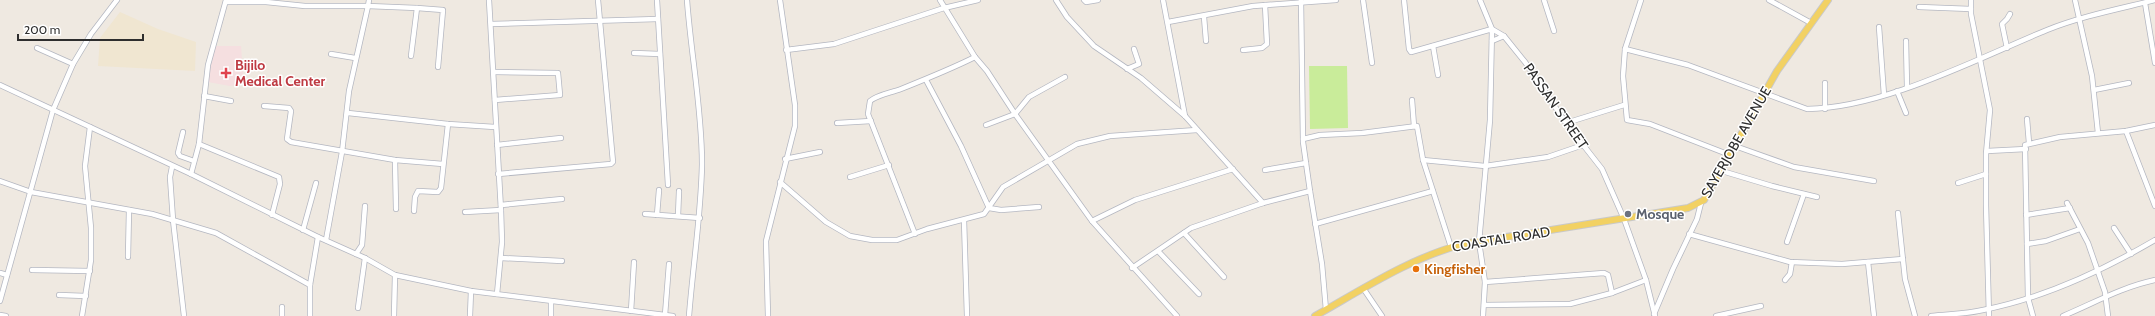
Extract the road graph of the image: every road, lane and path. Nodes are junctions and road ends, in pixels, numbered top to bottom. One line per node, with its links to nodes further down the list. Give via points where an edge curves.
1 (117, 0): 65 (street, via 91,34)
2 (369, 0): 29 (street)
3 (489, 0): 41 (street)
4 (598, 0): 38 (street)
5 (657, 0): 37 (street)
6 (687, 0): 169 (street, via 701,123)
7 (780, 0): 54 (street)
8 (940, 0): 32 (street)
9 (978, 0): 32 (street)
10 (1056, 0): 67 (street, via 1067,17 1094,46)
11 (1084, 0): 12 (street)
12 (1098, 0)
13 (1163, 0): 39 (street)
14 (1336, 0): 26 (street)
15 (1363, 0): 63 (street)
16 (1404, 0): 49 (street, via 1408,49 1414,52)
17 (1480, 0): 43 (street)
18 (1544, 0): 44 (street)
19 (1641, 0): 53 (street)
20 (1769, 0): 40 (street)
21 (1828, 0): 40 (main road, SAYERJOBE AVENUE)
22 (1971, 0): 33 (street)
23 (2075, 0): 36 (street)
24 (2155, 0): 27 (street)
25 (226, 1): 29 (street, via 305,6); 80 (street, via 212,46)
26 (1301, 1): 28 (street); 107 (street)
27 (2145, 3): 36 (street); 64 (street)
28 (1265, 5): 35 (street); 55 (street, via 1267,44 1262,48)
29 (368, 6): 31 (street); 61 (street)
30 (1919, 7): 33 (street)
31 (417, 8): 59 (street); 66 (street, via 440,9 443,12)
32 (944, 8): 54 (street, via 834,44); 60 (street)
33 (1971, 9): 62 (street)
34 (2010, 14): 51 (street, via 2002,24)
35 (1204, 17): 39 (street); 46 (street)
36 (2080, 18): 51 (street); 76 (street)
37 (658, 20): 38 (street); 58 (street)
38 (599, 21): 41 (street); 132 (street, via 613,162)
39 (1168, 22): 91 (street)
40 (1812, 23): 78 (main road, SAYERJOBE AVENUE, via 1777,71)
41 (491, 24): 68 (street)
42 (1879, 28): 79 (street)
43 (1492, 29): 45 (street, PASSAN STREET); 48 (street); 49 (street)
44 (1554, 31)
45 (1504, 36): 48 (street); 95 (street, PASSAN STREET, via 1543,86)
46 (1206, 41)
47 (1906, 41): 75 (street)
48 (1492, 42): 126 (street, via 1490,120)
49 (1433, 46): 69 (street)
50 (37, 48): 65 (street)
51 (2007, 48): 62 (street)
52 (1134, 49): 67 (street, via 1138,64)
53 (1625, 49): 78 (street, via 1688,65); 84 (street)
54 (786, 50): 118 (street, via 795,126)
55 (1243, 50)
56 (634, 53): 58 (street)
57 (331, 54): 61 (street)
58 (660, 54): 140 (street)
59 (411, 56)
60 (975, 57): 71 (street); 90 (street)
61 (355, 58): 88 (street)
62 (1979, 60): 75 (street); 114 (street, via 1990,110)
63 (1372, 63)
64 (2155, 63)
65 (73, 64): 87 (street)
66 (438, 67)
67 (1127, 69): 91 (street)
68 (494, 72): 81 (street); 81 (street, via 558,73 560,95)
69 (1438, 75)
70 (1065, 77): 90 (street, via 1029,97)
71 (926, 80): 93 (street, via 875,97 870,101 868,108); 157 (street, via 961,146)
72 (1825, 83): 86 (street)
73 (2129, 83): 76 (street)
74 (0, 85): 87 (street)
75 (1907, 87): 77 (street)
76 (2094, 90): 105 (street)
77 (1897, 91): 79 (street); 89 (street)
78 (1764, 94): 86 (street, via 1807,109); 112 (main road, SAYERJOBE AVENUE)
79 (1884, 95): 86 (street)
80 (204, 96): 83 (street); 109 (street)
81 (495, 100): 101 (street)
82 (1412, 100): 99 (street)
83 (231, 101)
84 (1624, 105): 95 (street); 117 (street, via 1627,120 1630,122 1650,124)
85 (264, 106): 115 (street, via 289,108 291,112 288,141)
86 (1825, 109)
87 (53, 110): 100 (street); 144 (street)
88 (348, 113): 96 (street); 115 (street)
89 (1906, 113)
90 (1015, 114): 98 (street); 122 (street)
91 (1185, 116): 102 (street)
92 (2027, 119): 108 (street)
93 (871, 121): 94 (street); 125 (street)
94 (837, 123)
95 (1566, 123): 111 (street, PASSAN STREET)
96 (448, 124): 101 (street); 124 (street)
97 (2155, 125): 103 (street)
98 (986, 126)
99 (1414, 126): 107 (street, via 1362,133 1328,134); 120 (street, via 1417,127)
100 (90, 127): 127 (street); 149 (street, via 85,166)
101 (495, 127): 110 (street)
102 (1197, 130): 122 (street, via 1093,138 1077,144); 128 (street)
103 (2126, 131): 105 (street); 154 (street)
104 (183, 132): 121 (street, via 178,153)
105 (2098, 133): 108 (street)
106 (561, 138): 110 (street)
107 (1303, 139): 123 (street)
108 (2029, 143): 113 (street, via 2025,145)
109 (198, 144): 121 (street); 165 (street, via 279,177 280,184)
110 (497, 145): 132 (street)
111 (1583, 145): 126 (street, via 1548,157); 172 (street, PASSAN STREET, via 1602,169)
112 (1735, 146): 117 (main road, SAYERJOBE AVENUE); 136 (street, via 1794,167)
113 (2026, 149): 114 (street); 167 (street)
114 (1987, 151): 133 (street)
115 (342, 152): 119 (street); 182 (street)
116 (820, 152): 118 (street)
117 (1730, 155): 130 (main road, SAYERJOBE AVENUE)
118 (785, 159): 137 (street)
119 (395, 160): 124 (street); 159 (street)
120 (1423, 160): 126 (street); 145 (street)
121 (194, 162): 131 (street)
122 (1048, 162): 157 (street, via 1003,187); 173 (street)
123 (1306, 163): 129 (street); 143 (street)
124 (443, 164): 161 (street, via 441,188 438,192 418,191)
125 (889, 165): 134 (street); 179 (street)
126 (1485, 166): 184 (street)
127 (172, 167): 131 (street); 170 (street, via 170,177)
128 (1233, 169): 150 (street); 173 (street, via 1135,200)
129 (1266, 170)
130 (1722, 171): 146 (street); 151 (main road, SAYERJOBE AVENUE)
131 (191, 174): 165 (street)
132 (498, 174): 156 (street)
133 (1986, 174): 139 (street); 228 (street)
134 (850, 177)
135 (0, 181): 144 (street)
136 (1874, 181)
137 (780, 182): 179 (street, via 826,222 850,236 872,240 898,240); 244 (street, via 766,241)
138 (316, 183): 177 (street)
139 (1958, 183)
140 (668, 185)
141 (658, 190): 166 (street)
142 (679, 191): 168 (street)
143 (1310, 191): 150 (street); 174 (street)
144 (31, 192): 149 (street); 205 (street)
145 (1433, 192): 174 (street); 187 (street)
146 (1804, 194): 147 (street); 185 (street)
147 (1817, 197)
148 (562, 199): 156 (street)
149 (89, 203): 160 (street); 202 (street)
150 (1263, 203): 178 (street, via 1191,228)
151 (1701, 203): 172 (main road, COASTAL ROAD, via 1688,208); 180 (street, SAYERJOBE AVENUE, via 1697,219)
152 (2067, 203): 158 (street)
153 (365, 206): 189 (street, via 362,245)
154 (2155, 206)
155 (1039, 207): 157 (street, via 1001,210)
156 (501, 208): 162 (street); 193 (street)
157 (989, 208): 171 (street, via 984,214)
158 (2070, 208): 167 (street); 176 (street)
159 (396, 209)
160 (129, 210): 170 (street); 191 (street)
161 (414, 211)
162 (465, 212)
163 (1898, 213): 194 (street)
164 (645, 214): 166 (street)
165 (272, 215): 177 (street)
166 (658, 215): 168 (street)
167 (2026, 215): 186 (street)
168 (678, 216): 169 (street)
169 (700, 218): 243 (street, via 692,268)
170 (173, 220): 212 (street, via 216,233); 236 (street)
171 (964, 220): 179 (street); 245 (street)
172 (1624, 220): 184 (main road, COASTAL ROAD); 208 (street, PASSAN STREET)
173 (1092, 222): 200 (street)
174 (1315, 224): 229 (street)
175 (2114, 228): 190 (street)
176 (2080, 229): 186 (street, via 2046,241); 203 (street)
177 (303, 230): 181 (street)
178 (1184, 233): 188 (street); 207 (street)
179 (915, 234)
180 (1689, 234): 197 (street); 233 (street, SAYERJOBE AVENUE)
181 (318, 237): 182 (street); 212 (street)
182 (326, 240): 189 (street)
183 (2155, 240): 190 (street)
184 (1480, 242): 187 (main road, COASTAL ROAD); 211 (street)
185 (1787, 242)
186 (2027, 244): 221 (street)
187 (1451, 247): 213 (main road, COASTAL ROAD, via 1426,256)
188 (1158, 251): 200 (street); 217 (street)
189 (356, 254): 192 (street)
190 (2131, 254): 203 (street)
191 (128, 257)
192 (365, 258): 206 (street); 227 (street)
193 (501, 258): 195 (street); 216 (street)
194 (1903, 259): 198 (street); 252 (street, via 1905,279)
195 (562, 261)
196 (634, 262): 230 (street)
197 (1792, 262): 198 (street); 209 (street, via 1790,274)
198 (1868, 262): 251 (street)
199 (669, 264): 232 (street)
200 (1132, 268): 246 (street)
201 (32, 270): 202 (street)
202 (90, 271): 219 (street)
203 (2098, 271): 220 (street); 221 (street)
204 (0, 273): 205 (street)
205 (7, 275): 222 (street)
206 (395, 275): 214 (street); 239 (street)
207 (1224, 277)
208 (1646, 280): 215 (street); 233 (street, PASSAN STREET)
209 (1785, 280)
210 (2155, 280): 220 (street)
211 (1485, 282): 215 (street, via 1604,273 1608,275); 224 (street)
212 (310, 286): 238 (street)
213 (1363, 288): 229 (main road, COASTAL ROAD); 248 (street)
214 (471, 291): 216 (street); 240 (street)
215 (1612, 293): 224 (street, via 1570,304)
216 (497, 294): 223 (street)
217 (1199, 294)
218 (59, 295): 219 (street)
219 (86, 296): 235 (street)
220 (2105, 297): 256 (street); 257 (street)
221 (2028, 298): 228 (street); 255 (street)
222 (0, 301)
223 (551, 302): 230 (street); 241 (street)
224 (1484, 305): 249 (street)
225 (1761, 306): 250 (street)
226 (282, 308): 237 (street)
227 (358, 308)
228 (1988, 309): 253 (street); 254 (street)
229 (1326, 310): 247 (main road, COASTAL ROAD)
230 (630, 311): 232 (street)
231 (0, 315): 234 (street)
232 (665, 315): 242 (street)
233 (1654, 315)
234 (6, 316)
235 (82, 316)
236 (184, 316)
237 (282, 316)
238 (310, 316)
239 (394, 316)
240 (470, 316)
241 (551, 316)
242 (673, 316)
243 (689, 316)
244 (768, 316)
245 (967, 316)
246 (1177, 316)
247 (1315, 316)
248 (1382, 316)
249 (1483, 316)
250 (1716, 316)
251 (1874, 316)
252 (1915, 316)
253 (1931, 316)
254 (1989, 316)
255 (2033, 316)
256 (2063, 316)
257 (2108, 316)

